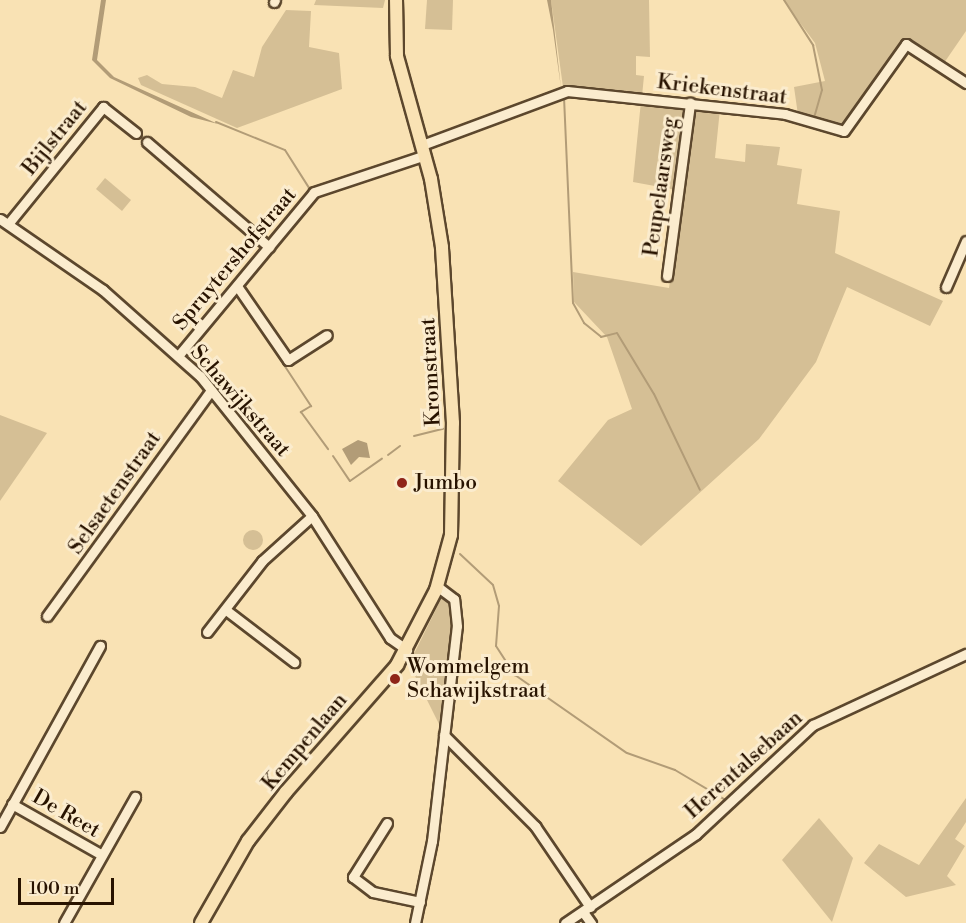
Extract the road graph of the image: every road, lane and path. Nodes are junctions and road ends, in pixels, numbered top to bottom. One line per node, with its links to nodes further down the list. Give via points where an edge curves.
1 (396, 0): 6 (main road, Kromstraat, via 397,56)
2 (966, 83): 3 (street, Kriekenstraat, via 906,44 844,131 785,114)
3 (690, 103): 6 (street, Kriekenstraat, via 557,93); 10 (street, Peupelaarsweg)
4 (136, 133): 7 (street, Bijlstraat, via 103,107)
5 (147, 142): 9 (street)
6 (423, 150): 9 (street, Spruytershofstraat, via 314,192); 17 (main road, Kromstraat, via 442,247 453,423 453,517)
7 (4, 222): 14 (street, Schawijkstraat, via 103,290)
8 (966, 241): 12 (street)
9 (269, 247): 11 (street, Spruytershofstraat)
10 (667, 276)
11 (237, 286): 13 (street, via 288,360); 14 (street, Spruytershofstraat)
12 (946, 287)
13 (327, 335)
14 (178, 356): 15 (street, Schawijkstraat)
15 (211, 390): 16 (street, Schawijkstraat); 19 (street, Selsaetenstraat)
16 (312, 516): 18 (street, via 261,561); 22 (street, Schawijkstraat, via 388,635)
17 (437, 586): 22 (main road, Kempenlaan); 25 (street, via 457,606)
18 (226, 610): 20 (street); 24 (street)
19 (47, 616)
20 (207, 632)
21 (100, 646): 27 (street)
22 (407, 650): 34 (main road, Kempenlaan, via 248,841)
23 (966, 654): 32 (street, Herentalsebaan, via 813,725 696,834)
24 (294, 662)
25 (444, 735): 31 (street); 32 (street, via 535,826)
26 (135, 797): 30 (street)
27 (12, 804): 29 (street); 30 (street, De Reet)
28 (387, 823): 31 (street, via 353,877 373,892)
29 (0, 827)
30 (102, 855): 33 (street)
31 (420, 902): 35 (street)
32 (586, 910): 36 (street, Herentalsebaan); 37 (street)
33 (64, 923)
34 (201, 923)
35 (415, 923)
36 (565, 923)
37 (591, 923)

